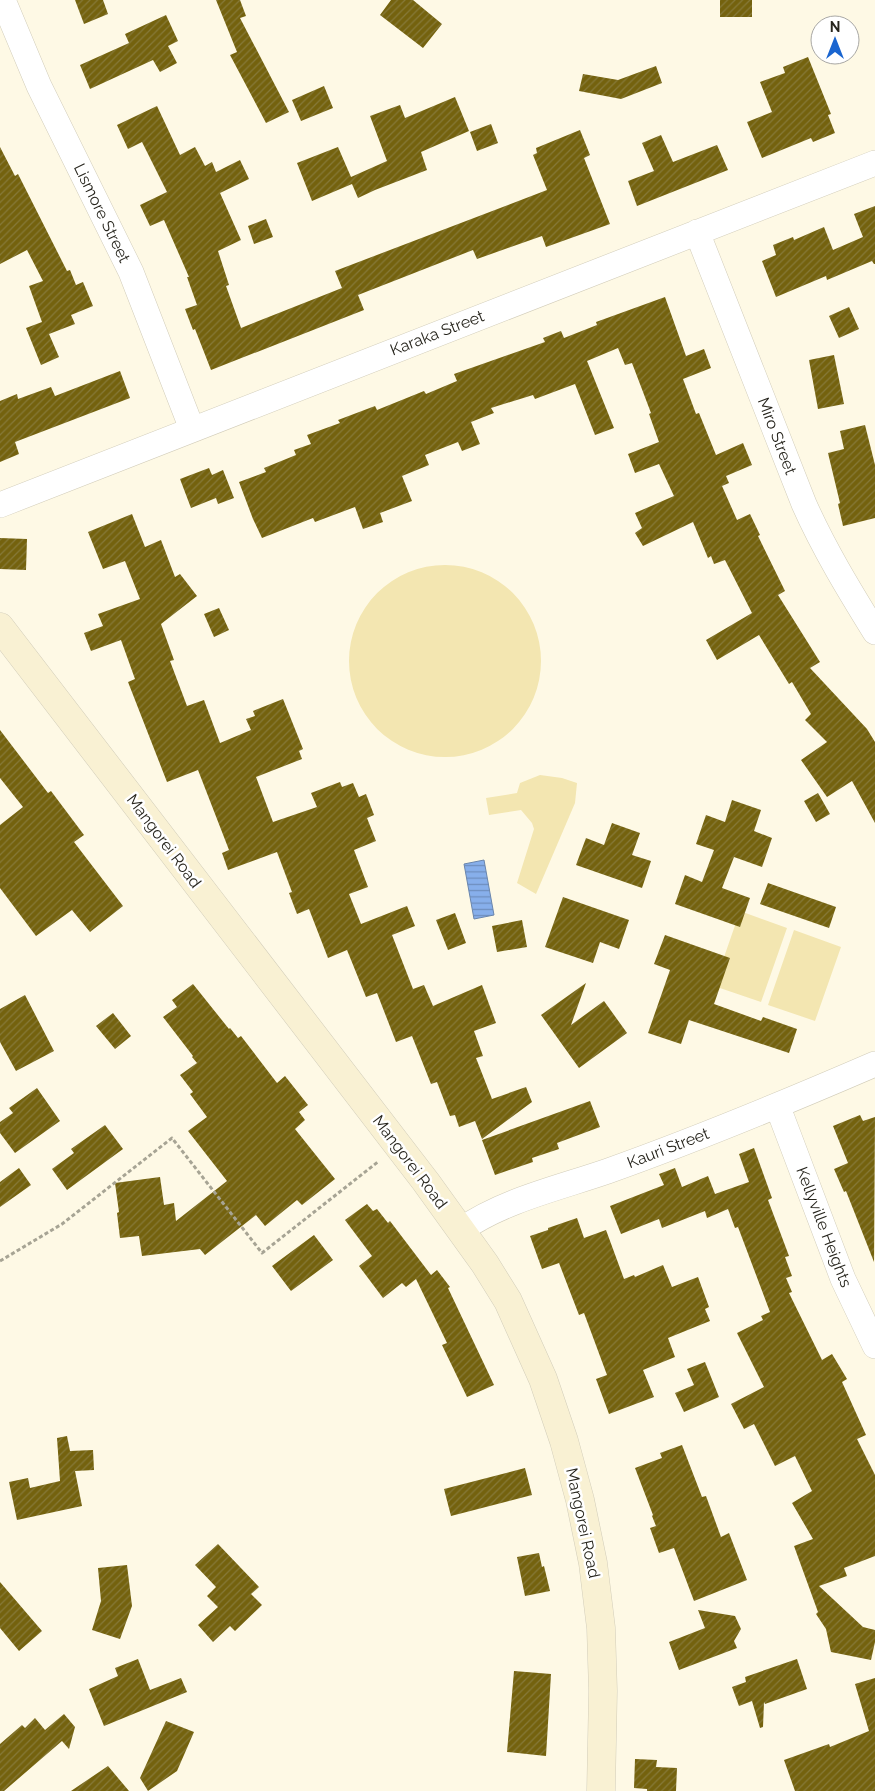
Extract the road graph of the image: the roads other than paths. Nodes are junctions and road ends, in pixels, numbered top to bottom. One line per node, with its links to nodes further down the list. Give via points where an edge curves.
1 (3, 0): 4 (street, Lismore Street, via 39,86 131,272)
2 (875, 164): 3 (street, Karaka Street)
3 (697, 232): 4 (street, Karaka Street); 7 (street, Miro Street, via 819,539)
4 (192, 429): 5 (street, Karaka Street)
5 (0, 505)
6 (0, 627): 10 (main road, Mangorei Road)
7 (875, 632)
8 (875, 1064): 9 (street, Kauri Street)
9 (776, 1106): 10 (street, Kauri Street, via 607,1171 553,1188 478,1218); 11 (street, Kellyville Heights, via 843,1279)
10 (461, 1230): 12 (main road, Mangorei Road, via 508,1301 543,1380 580,1500 593,1563 601,1628)
11 (875, 1346)
12 (601, 1791)

